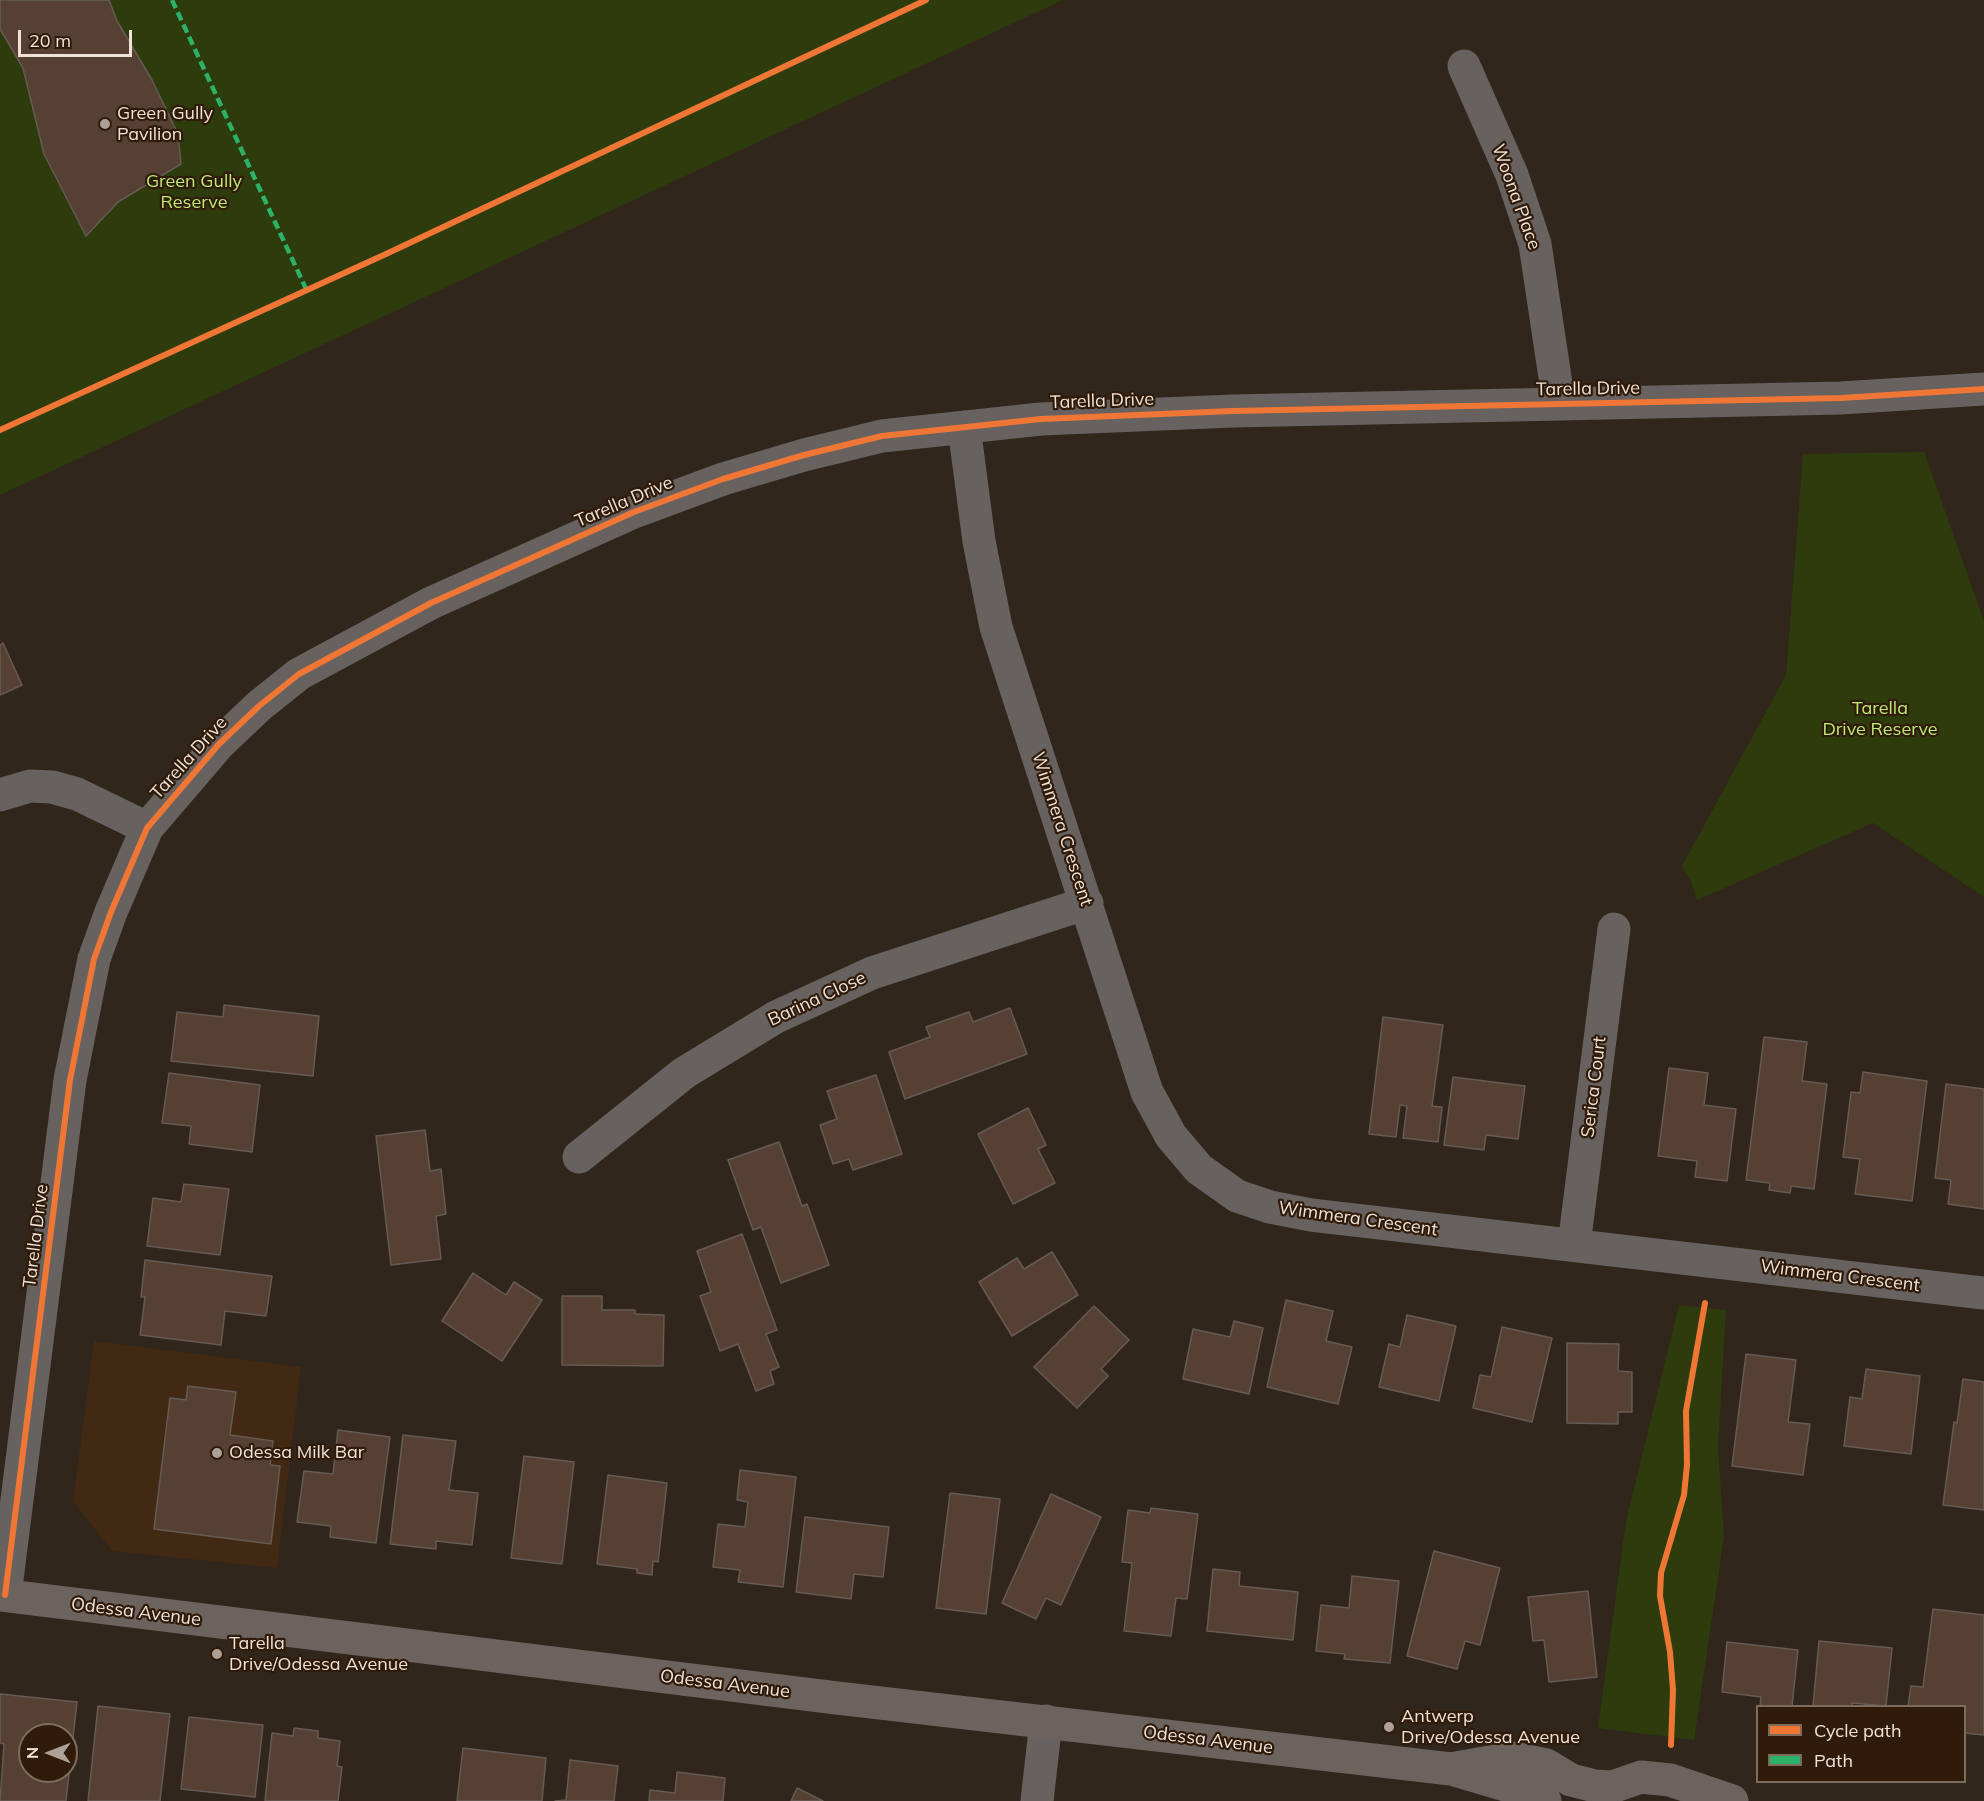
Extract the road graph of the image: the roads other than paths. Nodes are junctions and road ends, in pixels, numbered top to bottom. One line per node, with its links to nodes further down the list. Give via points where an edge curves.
1 (1464, 66): 3 (street, Woona Place, via 1512,175 1535,244)
2 (1984, 389): 3 (street, Tarella Drive, via 1841,398)
3 (1559, 404): 4 (street, Tarella Drive, via 1233,411 1041,419)
4 (964, 427): 6 (street, Tarella Drive, via 882,436 723,479 634,512 431,603 299,674 219,744); 7 (street, Wimmera Crescent, via 979,541 996,627)
5 (0, 795): 6 (street, via 30,786 52,787 77,794)
6 (147, 828): 12 (street, Tarella Drive, via 94,959 70,1080)
7 (1087, 903): 9 (street, Barina Close, via 872,973 776,1017 684,1073); 10 (street, Wimmera Crescent, via 1147,1092 1178,1144 1199,1169 1237,1196 1311,1215)
8 (1614, 929): 10 (street, Serica Court)
9 (579, 1157)
10 (1574, 1245): 11 (street, Wimmera Crescent)
11 (1984, 1293)
12 (3, 1595): 13 (street, Odessa Avenue)
13 (1046, 1721): 14 (street, Odessa Avenue); 16 (street)
14 (1451, 1769): 15 (street, Odessa Avenue, via 1513,1758 1546,1765); 17 (street, Odessa Avenue, via 1529,1792)
15 (1594, 1793): 19 (street, Odessa Avenue, via 1641,1777 1670,1780)
16 (1037, 1801)
17 (1545, 1801)
18 (1727, 1801): 19 (street, Odessa Avenue)
19 (1733, 1801)

